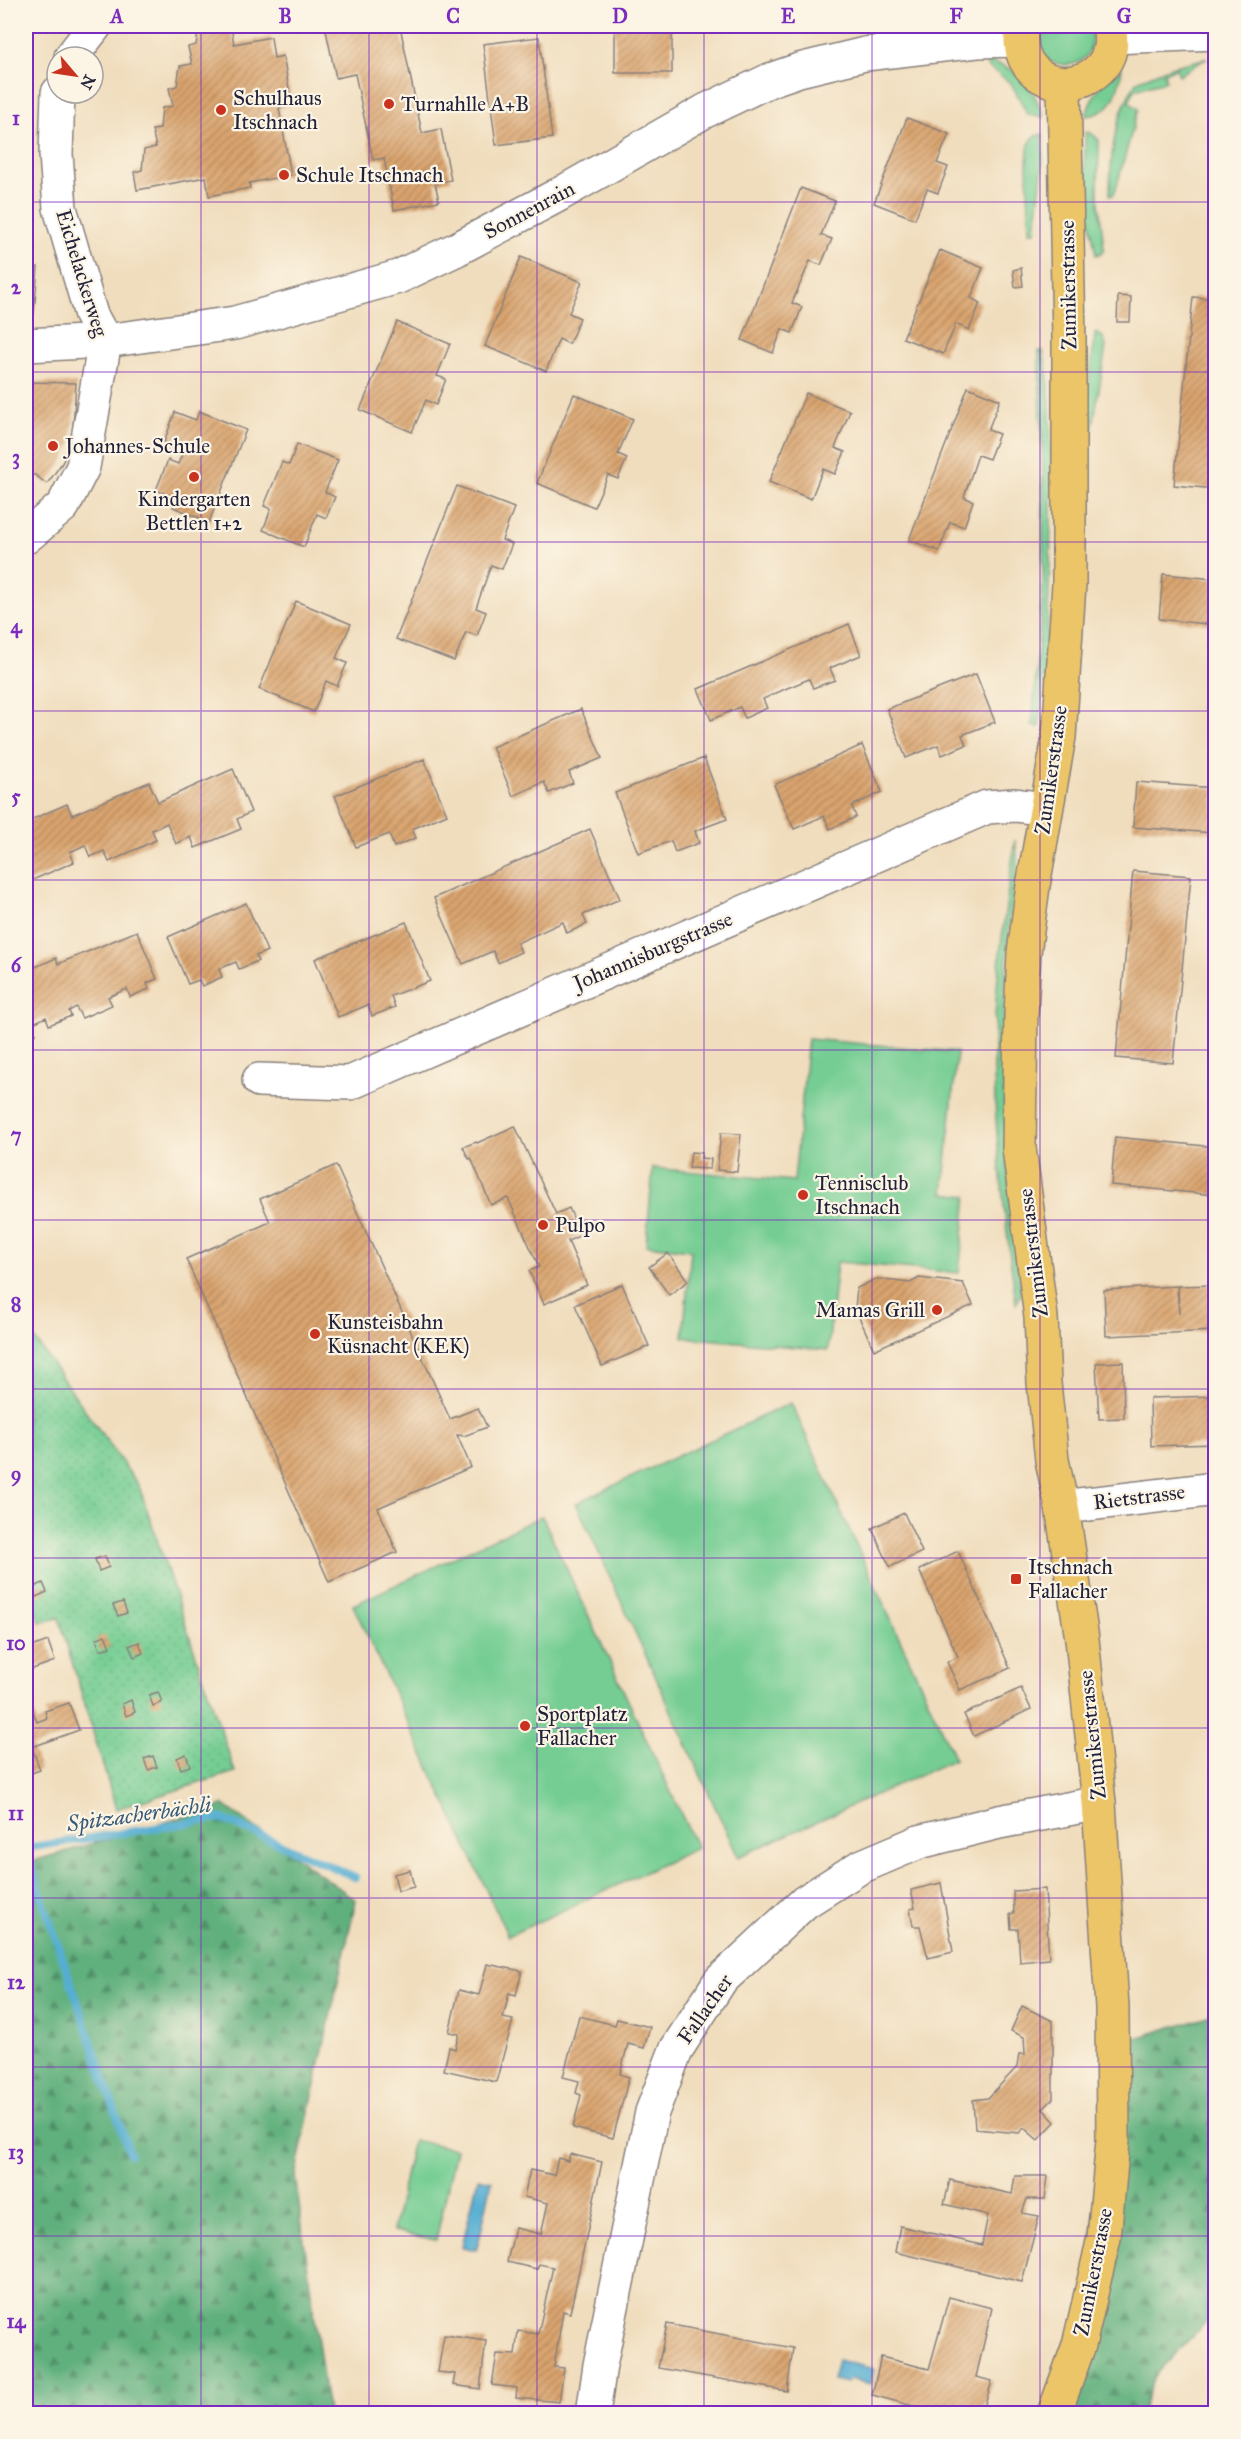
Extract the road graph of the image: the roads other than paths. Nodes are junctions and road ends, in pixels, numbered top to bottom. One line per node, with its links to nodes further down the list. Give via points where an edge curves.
1 (95, 26): 5 (street)
2 (1110, 31): 4 (street); 6 (main road, via 1108,55 1098,71 1083,81)
3 (1021, 33): 6 (main road, via 1023,56 1033,71); 8 (street, Sonnenrain, via 866,54 799,70 705,111 560,195 398,277 235,323)
4 (1215, 33)
5 (80, 45)
6 (1064, 84): 11 (main road, Zumikerstrasse, via 1069,584 1059,737)
7 (58, 105): 8 (street, Eichelackerweg, via 60,208 91,315)
8 (105, 342): 9 (street, Sonnenrain); 10 (street, Eichelackerweg, via 83,467 63,506)
9 (26, 345)
10 (26, 537)
11 (1046, 809): 12 (street, Johannisburgstrasse, via 987,807 350,1083); 14 (main road, Zumikerstrasse, via 1024,953 1019,1148 1041,1317 1052,1460)
12 (259, 1080)
13 (1215, 1489): 14 (street, Rietstrasse)
14 (1062, 1507): 15 (main road, Zumikerstrasse, via 1082,1639)
15 (1099, 1803): 16 (street, Fallacher, via 920,1842 860,1866 805,1902 720,1981 676,2050 652,2112); 17 (main road, Zumikerstrasse, via 1112,2007 1113,2140 1104,2238 1079,2345)
16 (593, 2414)
17 (1054, 2414)

